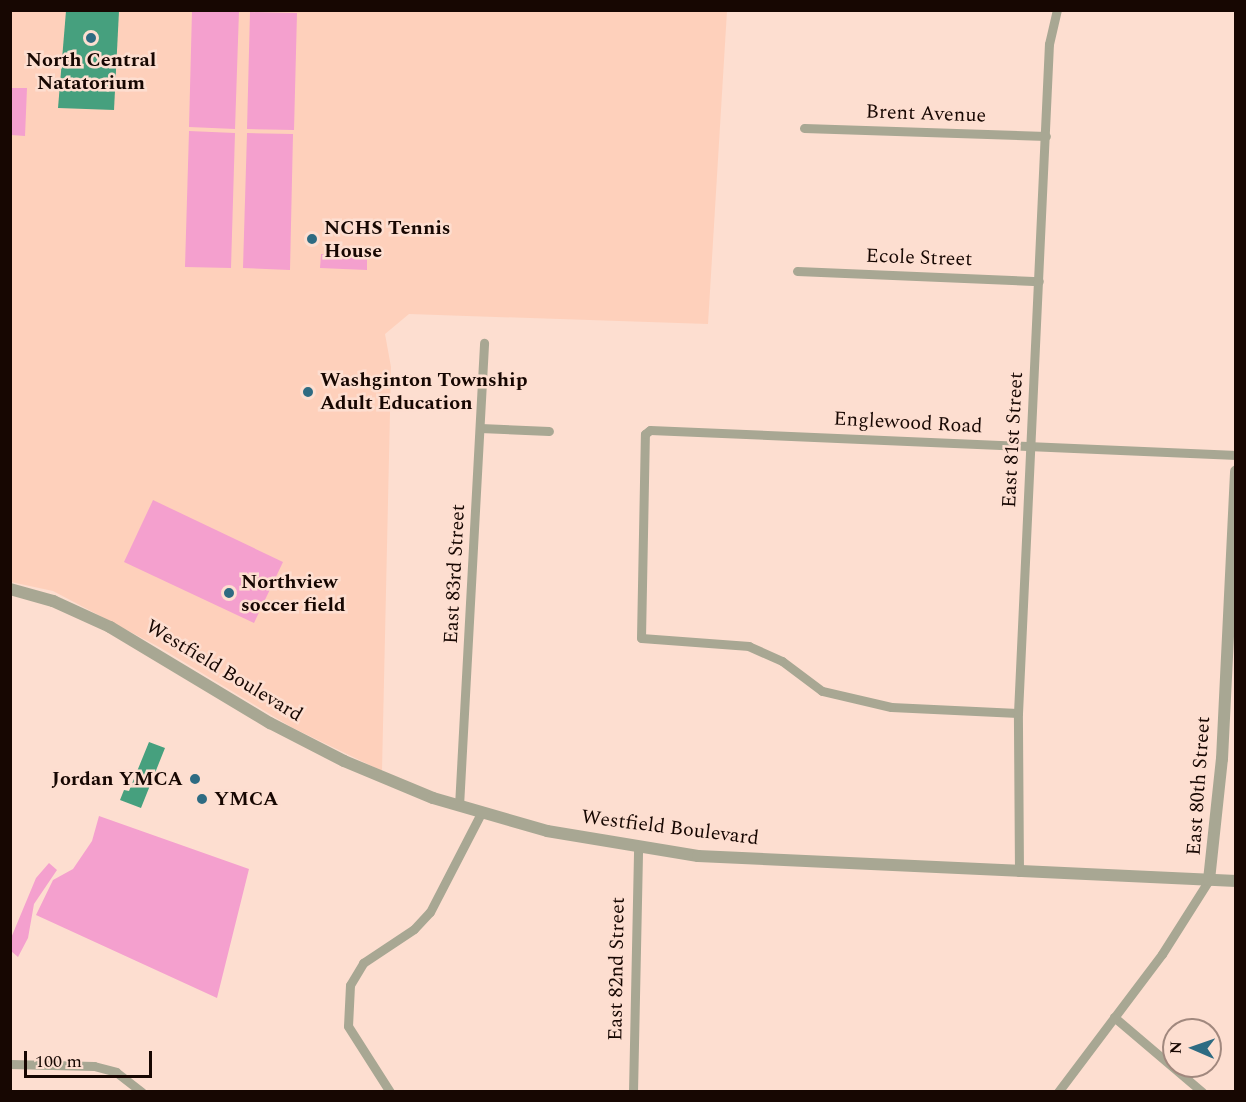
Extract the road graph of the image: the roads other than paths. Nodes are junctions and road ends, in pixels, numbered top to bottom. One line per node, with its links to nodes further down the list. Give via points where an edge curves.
1 (1057, 10): 3 (street, East 81st Street, via 1049,44)
2 (804, 128): 3 (street, Brent Avenue)
3 (1046, 136): 5 (street, East 81st Street)
4 (797, 271): 5 (street, Ecole Street)
5 (1039, 281): 9 (street, East 81st Street)
6 (484, 344): 7 (street, East 83rd Street)
7 (480, 428): 8 (street); 14 (street, East 83rd Street)
8 (549, 431)
9 (1031, 447): 10 (street, Englewood Road); 13 (street, East 81st Street); 13 (street, Englewood Road, via 650,430 642,448 646,501 641,638 749,646 783,661 822,691 891,707)
10 (1236, 455)
11 (1236, 471): 18 (street, East 80th Street, via 1222,759)
12 (10, 589): 14 (street, Westfield Boulevard, via 53,601 110,627 330,755)
13 (1018, 713): 17 (street, East 81st Street)
14 (459, 806): 15 (street, Westfield Boulevard)
15 (481, 813): 16 (street, Westfield Boulevard); 23 (street, via 430,912 414,929 363,963 350,985 348,1026)
16 (638, 848): 17 (street, Westfield Boulevard, via 710,856); 24 (street, East 82nd Street)
17 (1019, 872): 18 (street, Westfield Boulevard)
18 (1209, 880): 19 (street, Westfield Boulevard); 20 (street, East 80th Street, via 1162,954)
19 (1236, 880)
20 (1114, 1017): 25 (street, East 80th Street); 26 (street)
21 (10, 1064): 22 (street, via 94,1066 116,1072)
22 (142, 1092)
23 (390, 1092)
24 (633, 1092)
25 (1058, 1092)
26 (1202, 1092)

